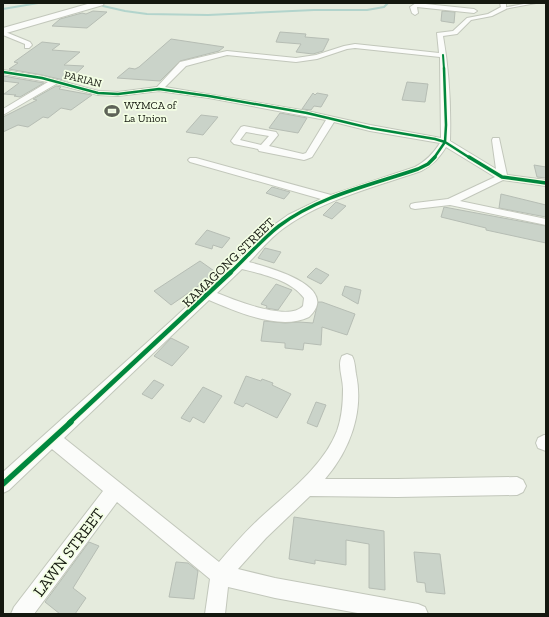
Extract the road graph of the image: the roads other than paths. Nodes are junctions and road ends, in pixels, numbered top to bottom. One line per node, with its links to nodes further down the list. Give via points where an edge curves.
1 (100, 3): 7 (main road)
2 (476, 3): 6 (street)
3 (534, 3): 4 (lane)
4 (504, 6): 6 (street, via 490,15)
5 (415, 13): 6 (street, via 413,7 416,5)
6 (474, 14): 9 (street, via 455,33 439,34)
7 (3, 32): 8 (street, via 28,43)
8 (28, 47)
9 (442, 55): 12 (street, via 355,46 296,60 230,53 183,64); 16 (street)
10 (3, 72): 11 (street, PARIAN)
11 (55, 81): 12 (street, PARIAN, via 108,94); 13 (street)
12 (159, 89): 14 (street, PARIAN)
13 (3, 113)
14 (331, 119): 16 (street, PARIAN); 17 (street, via 307,156)
15 (496, 140): 19 (street)
16 (445, 142): 19 (street, PARIAN); 21 (street, KAMAGONG STREET, via 428,164)
17 (262, 149)
18 (194, 160): 21 (street)
19 (502, 176): 20 (street); 22 (street)
20 (546, 183)
21 (333, 199): 25 (street, KAMAGONG STREET, via 290,218)
22 (450, 202): 23 (street); 24 (street)
23 (415, 206)
24 (546, 222)
25 (240, 264): 26 (street, KAMAGONG STREET); 26 (street, via 270,272 296,284 312,298 308,310 295,316 271,316 246,310)
26 (209, 295): 28 (street, KAMAGONG STREET)
27 (347, 360): 31 (street, via 351,390 346,429 335,454)
28 (52, 439): 29 (street, KAMAGONG STREET); 32 (street)
29 (3, 484)
30 (517, 486): 31 (street)
31 (308, 487): 33 (street, via 263,527)
32 (115, 490): 33 (street); 34 (street, LAWN STREET)
33 (220, 575): 35 (street); 36 (street)
34 (21, 614)
35 (215, 614)
36 (418, 614)

